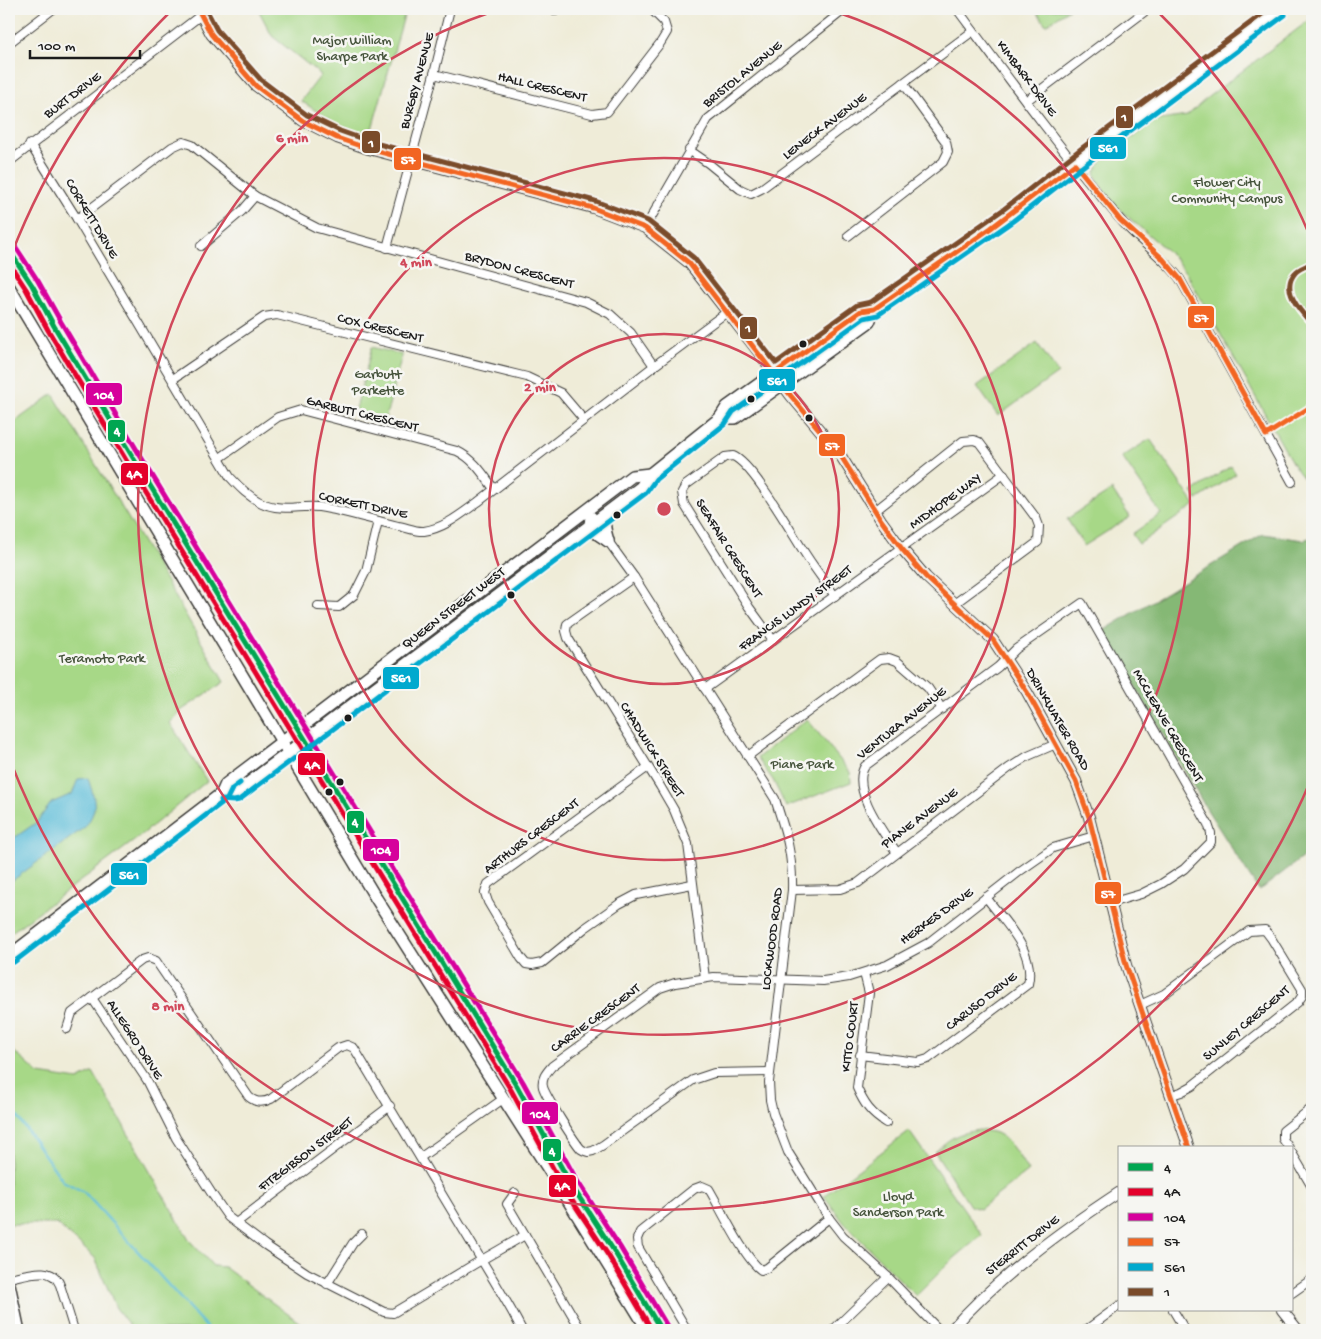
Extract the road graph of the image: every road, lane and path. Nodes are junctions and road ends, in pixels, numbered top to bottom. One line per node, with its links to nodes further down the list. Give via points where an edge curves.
1 (53, 9): 12 (street)
2 (450, 9): 13 (street, BURGBY AVENUE)
3 (547, 9): 4 (street)
4 (562, 9)
5 (651, 9): 13 (street, HALL CRESCENT, via 664,22 667,32 607,112 592,114)
6 (957, 9): 11 (street, KIMBARK DRIVE)
7 (1148, 9): 15 (street)
8 (1281, 9): 20 (main road, QUEEN STREET WEST)
9 (841, 10): 17 (street, BRISTOL AVENUE, via 708,119)
10 (199, 12): 16 (street, BURT DRIVE); 18 (street, DRINKWATER ROAD, via 211,34 256,86 303,121 337,138)
11 (973, 31): 14 (street, LENECK AVENUE); 15 (street, KIMBARK DRIVE)
12 (9, 43)
13 (434, 74): 18 (street, BURGBY AVENUE)
14 (903, 83): 17 (street, LENECK AVENUE, via 761,190 751,194); 24 (street, via 946,142 948,152 943,162)
15 (1026, 101): 20 (street, KIMBARK DRIVE)
16 (30, 144): 19 (street, BURT DRIVE); 22 (street, CORKETT DRIVE)
17 (689, 150): 23 (street, BRISTOL AVENUE)
18 (410, 160): 23 (street, DRINKWATER ROAD, via 592,208); 26 (street, BURGBY AVENUE)
19 (9, 162)
20 (1075, 164): 29 (main road, QUEEN STREET WEST, via 991,228); 41 (street, KIMBARK DRIVE, via 1120,220 1180,279)
21 (255, 196): 22 (street, BRYDON CRESCENT, via 192,145 183,142); 25 (street); 26 (street, BRYDON CRESCENT, via 317,228)
22 (77, 219): 33 (street, CORKETT DRIVE)
23 (644, 228): 30 (street, DRINKWATER ROAD, via 689,263)
24 (848, 236)
25 (201, 246)
26 (387, 248): 31 (street, BRYDON CRESCENT, via 586,302 610,314 631,333)
27 (9, 250): 59 (main road)
28 (9, 286): 61 (main road)
29 (874, 309): 32 (main road, QUEEN STREET WEST, via 861,311); 34 (main road, QUEEN STREET WEST, via 868,322)
30 (727, 312): 31 (street, CORKETT DRIVE); 32 (street, DRINKWATER ROAD)
31 (654, 366): 36 (street, CORKETT DRIVE)
32 (775, 373): 34 (street, DRINKWATER ROAD); 35 (main road, QUEEN STREET WEST, via 727,408)
33 (173, 379): 36 (street, COX CRESCENT, via 264,317 277,315 527,377 561,393); 37 (street, CORKETT DRIVE)
34 (783, 384): 35 (main road, QUEEN STREET WEST, via 735,418); 44 (street, DRINKWATER ROAD, via 839,453)
35 (720, 418): 38 (main road, QUEEN STREET WEST)
36 (584, 420): 42 (street, CORKETT DRIVE)
37 (220, 458): 42 (street, GARBUTT CRESCENT, via 278,417 301,410 457,451 467,456); 45 (street, CORKETT DRIVE, via 244,493 264,504 286,508 317,507)
38 (650, 474): 40 (main road); 43 (main road, QUEEN STREET WEST)
39 (1004, 474): 44 (street, via 979,442 963,441); 48 (street, MIDHOPE WAY); 52 (street, via 1036,518 1038,542)
40 (632, 476): 46 (main road, via 633,483 592,513); 51 (main road, QUEEN STREET WEST)
41 (1292, 482)
42 (494, 488): 45 (street, CORKETT DRIVE, via 451,522 438,528 423,531)
43 (626, 498): 46 (main road, QUEEN STREET WEST); 47 (main road, via 606,515 604,522)
44 (875, 511): 48 (street, DRINKWATER ROAD)
45 (378, 521): 53 (street, via 366,571 354,595 338,607)
46 (590, 525): 47 (main road); 54 (main road, QUEEN STREET WEST)
47 (608, 541): 49 (street, LOCKWOOD ROAD)
48 (902, 549): 50 (street, FRANCIS LUNDY STREET); 52 (street, DRINKWATER ROAD)
49 (634, 577): 57 (street, LOCKWOOD ROAD); 65 (street, CHADWICK STREET, via 568,624 566,631)
50 (834, 596): 55 (street, FRANCIS LUNDY STREET); 55 (street, SEAFAIR CRESCENT, via 766,492 740,460 729,456 686,485 682,492 684,504)
51 (465, 602): 54 (main road); 59 (main road, QUEEN STREET WEST)
52 (954, 604): 56 (street, DRINKWATER ROAD, via 987,634)
53 (318, 606)
54 (473, 613): 60 (main road, QUEEN STREET WEST)
55 (773, 640): 57 (street, FRANCIS LUNDY STREET)
56 (1006, 660): 58 (street, VENTURA AVENUE); 62 (street, DRINKWATER ROAD); 72 (street, MCCLEAVE CRESCENT, via 1082,603 1208,824 1211,842 1184,869 1141,894)
57 (705, 689): 64 (street, LOCKWOOD ROAD)
58 (942, 708): 64 (street, via 928,688 897,661 884,658); 68 (street, VENTURA AVENUE, via 862,770 864,796)
59 (298, 729): 60 (main road); 61 (main road, QUEEN STREET WEST)
60 (306, 741): 63 (main road, QUEEN STREET WEST); 113 (main road, via 517,1086 570,1183)
61 (281, 742): 63 (main road); 66 (main road, QUEEN STREET WEST, via 226,784)
62 (1056, 744): 67 (street, DRINKWATER ROAD, via 1076,780); 68 (street, PIANE AVENUE, via 1009,768)
63 (288, 754): 66 (main road, QUEEN STREET WEST, via 234,794); 83 (main road)
64 (748, 756): 70 (street, LOCKWOOD ROAD, via 775,799 788,837)
65 (648, 767): 69 (street, CHADWICK STREET, via 674,810 688,844); 69 (street, ARTHURS CRESCENT, via 488,884 485,892 488,902 521,958 532,965 542,963 619,904 636,895)
66 (222, 793): 73 (main road, QUEEN STREET WEST)
67 (1094, 836): 71 (street, HERKES DRIVE, via 1053,848); 72 (street, DRINKWATER ROAD)
68 (897, 852): 70 (street, PIANE AVENUE, via 858,883 840,889)
69 (692, 884): 75 (street, CHADWICK STREET)
70 (792, 890): 76 (street, LOCKWOOD ROAD)
71 (986, 897): 74 (street, HERKES DRIVE, via 928,943 888,965); 80 (street, CARUSO DRIVE, via 1022,945 1029,964 1028,984 928,1059 918,1062)
72 (1110, 903): 78 (street, DRINKWATER ROAD)
73 (9, 956)
74 (864, 973): 76 (street, HERKES DRIVE, via 823,981); 80 (street, KITTO COURT, via 869,993)
75 (705, 978): 76 (street, CARRIE CRESCENT); 81 (street, CARRIE CRESCENT, via 660,988 546,1073 543,1087 581,1148 593,1151 692,1080 714,1073)
76 (781, 980): 81 (street, LOCKWOOD ROAD)
77 (92, 998): 79 (street, via 72,1013); 84 (street, ALLEGRO DRIVE, via 142,960 153,959 253,1101 271,1099 338,1048 347,1045 356,1050); 95 (street, ALLEGRO DRIVE, via 138,1066 176,1138 222,1209)
78 (1140, 1005): 82 (street, DRINKWATER ROAD); 82 (street, SUNLEY CRESCENT, via 1164,994 1249,931 1257,930 1265,930 1302,989 1298,1002 1192,1086)
79 (67, 1029)
80 (860, 1055): 86 (street, KITTO COURT, via 857,1088 874,1116)
81 (770, 1072): 94 (street, LOCKWOOD ROAD, via 770,1100 788,1152)
82 (1172, 1095): 87 (street, DRINKWATER ROAD)
83 (503, 1099): 90 (street); 112 (main road)
84 (390, 1106): 90 (street, ALLEGRO DRIVE); 95 (street, FITZGIBSON STREET)
85 (1312, 1108): 88 (street, via 1283,1131)
86 (886, 1123)
87 (1188, 1146)
88 (1288, 1146)
89 (1294, 1156): 91 (street)
90 (421, 1157): 98 (street, ALLEGRO DRIVE)
91 (1312, 1187)
92 (515, 1193): 97 (street, via 507,1204)
93 (1118, 1193): 117 (street, STERRITT DRIVE, via 1007,1275 981,1297)
94 (829, 1218): 99 (street, LOCKWOOD ROAD, via 843,1236); 114 (street, via 761,1270 747,1255 706,1187 694,1190 640,1232 638,1247)
95 (236, 1223): 103 (street, ALLEGRO DRIVE)
96 (362, 1234): 103 (street)
97 (525, 1235): 98 (street); 111 (street)
98 (482, 1260): 103 (street, ALLEGRO DRIVE, via 393,1313 384,1312); 110 (street, ALLEGRO DRIVE)
99 (888, 1277): 115 (street); 116 (street, LOCKWOOD ROAD)
100 (9, 1278): 109 (street, via 40,1272 53,1274 58,1278)
101 (1312, 1279): 104 (street)
102 (9, 1284): 108 (main road)
103 (327, 1284)
104 (1294, 1292)
105 (1118, 1306): 118 (street)
106 (1174, 1312): 119 (street)
107 (1284, 1312): 120 (street)
108 (17, 1330)
109 (74, 1330)
110 (522, 1330)
111 (581, 1330)
112 (648, 1330)
113 (661, 1330)
114 (687, 1330)
115 (833, 1330)
116 (939, 1330)
117 (951, 1330)
118 (1086, 1330)
119 (1184, 1330)
120 (1298, 1330)

